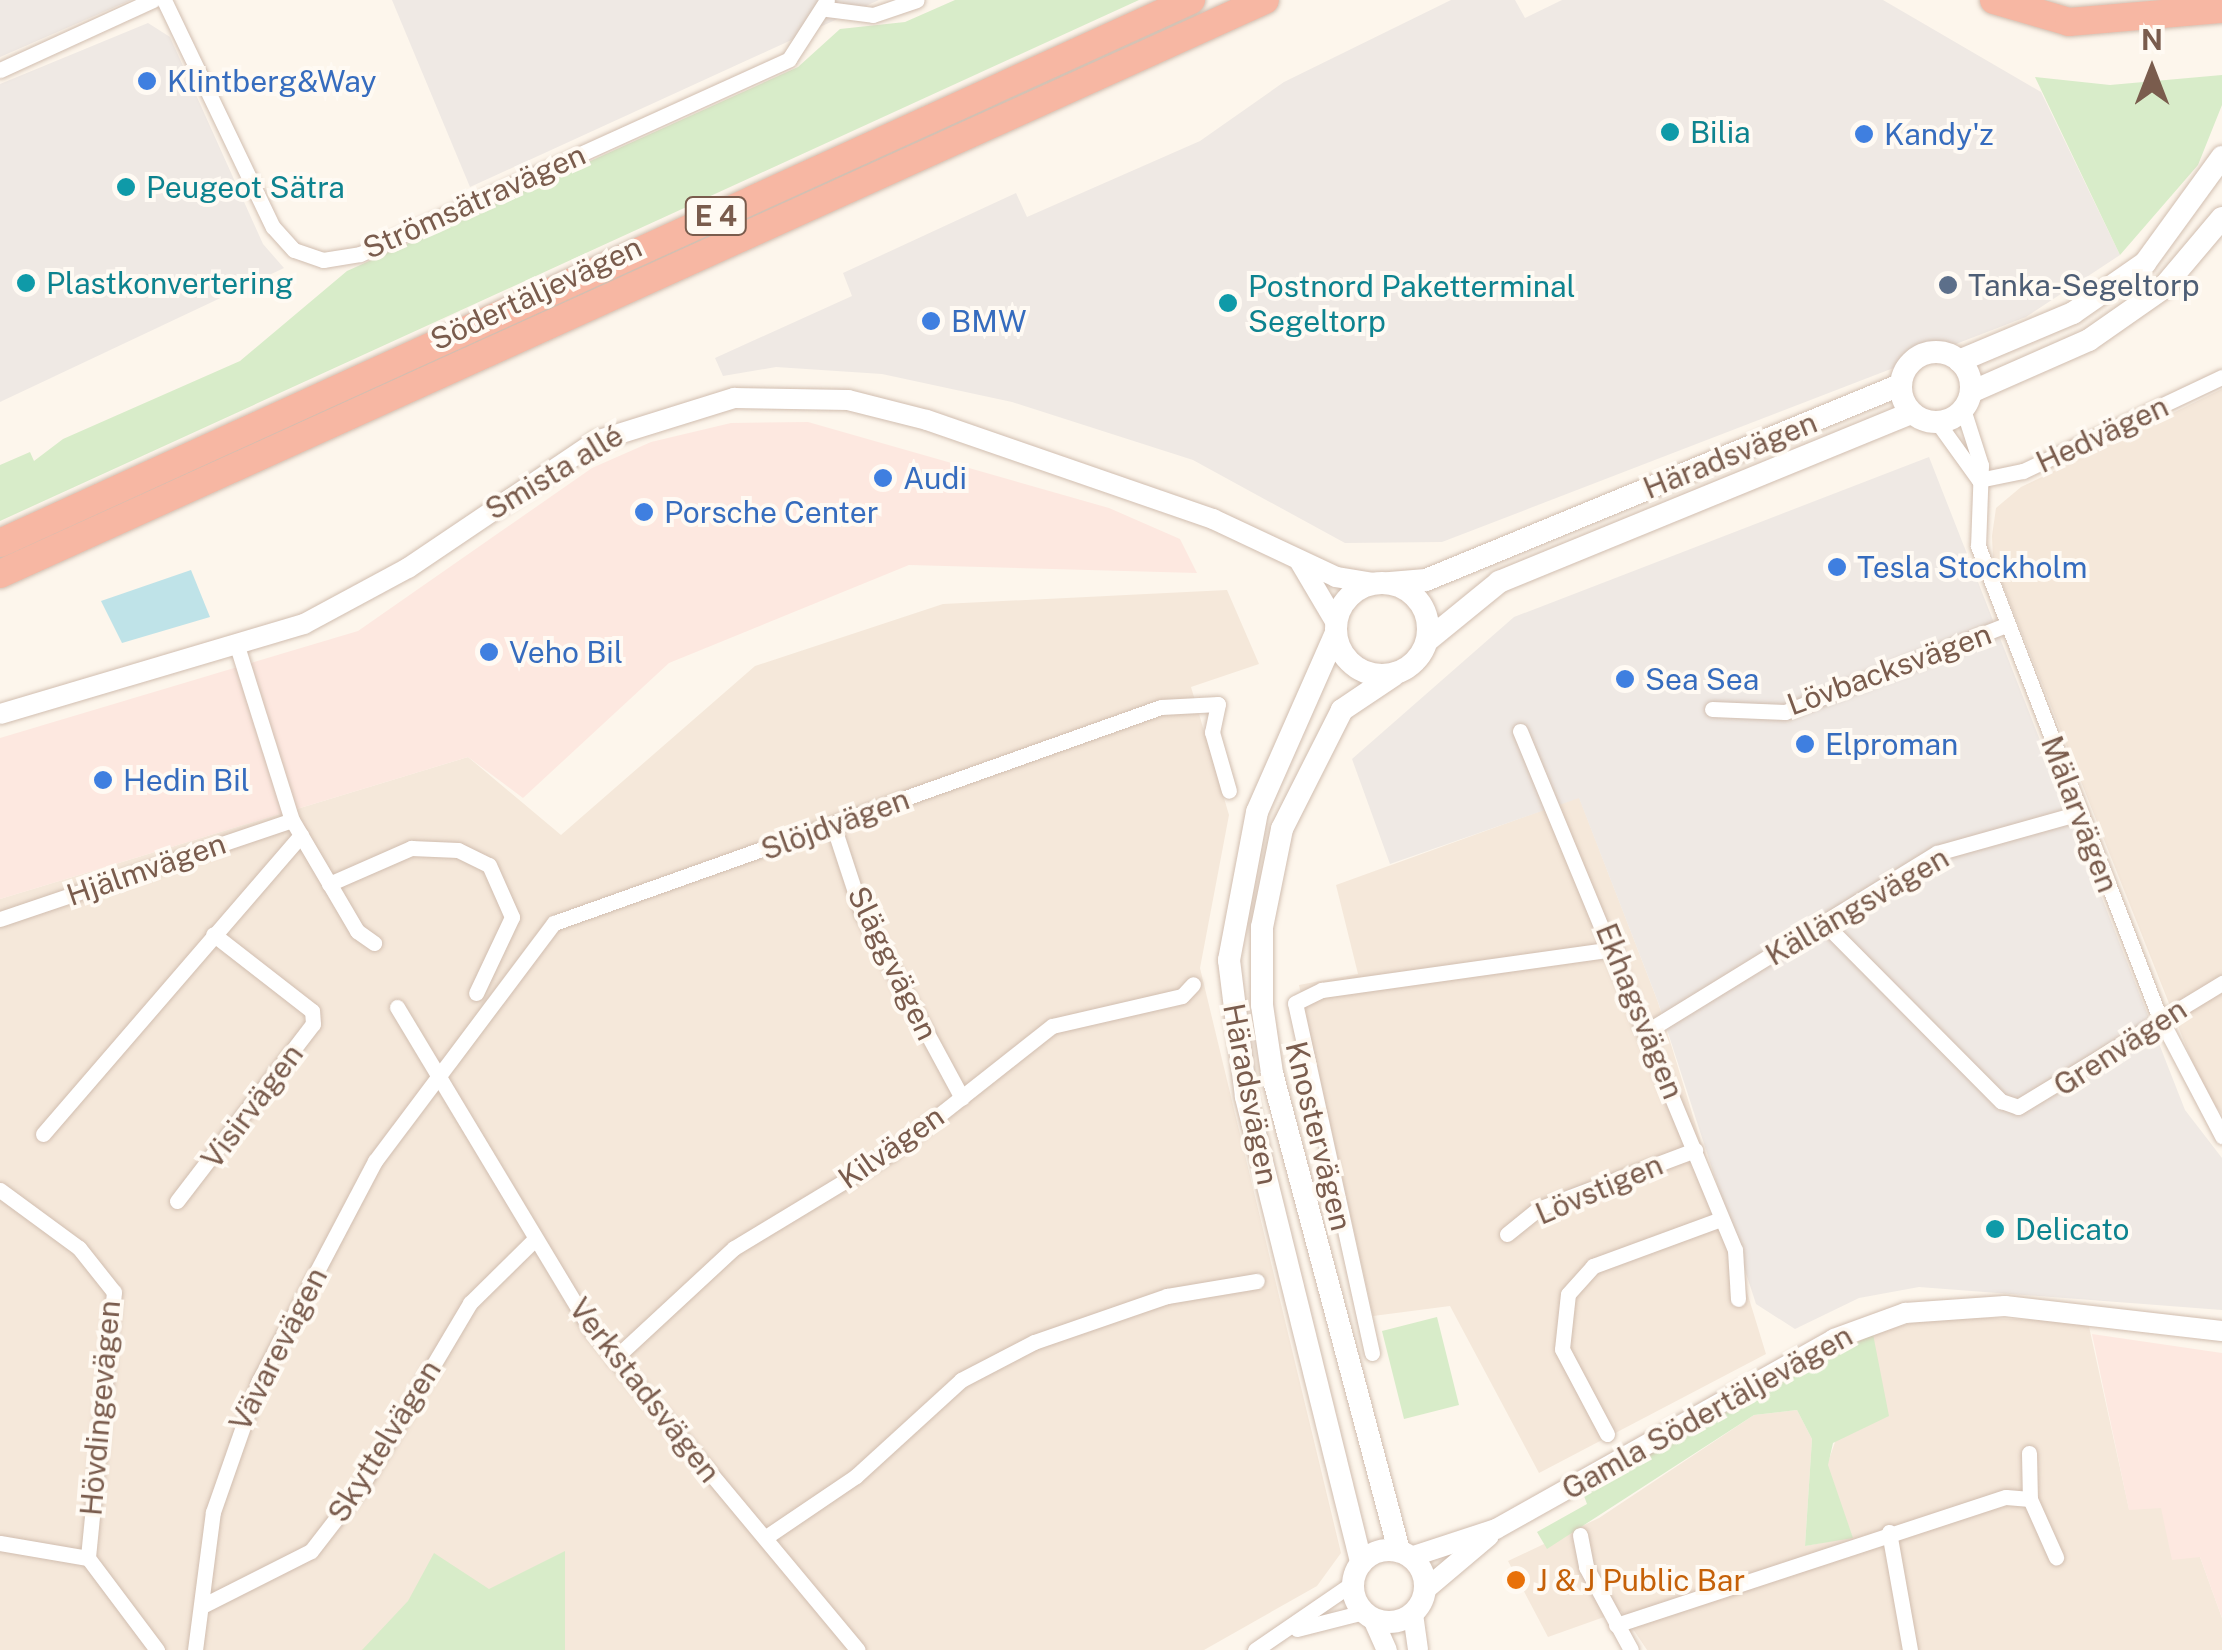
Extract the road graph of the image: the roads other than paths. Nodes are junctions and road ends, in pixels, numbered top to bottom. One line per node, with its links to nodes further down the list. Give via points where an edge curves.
1 (152, 0): 9 (street)
2 (164, 0): 7 (street, Strömsätravägen, via 274,227 294,250 323,260 360,254 789,59)
3 (917, 0): 7 (street, via 873,15)
4 (1191, 0): 19 (highway, Södertäljevägen / E 4)
5 (1265, 0): 21 (highway, Södertäljevägen / E 4)
6 (1994, 0): 8 (highway, via 2069,22)
7 (827, 4)
8 (2222, 4)
9 (0, 70)
10 (2222, 157): 12 (main road, via 2145,263 2073,313)
11 (2222, 218): 15 (main road, via 2162,289 2103,330)
12 (1959, 361): 14 (main road, via 1927,352); 15 (main road)
13 (2222, 376): 18 (street, Hedvägen, via 2024,471)
14 (1900, 385): 16 (main road); 22 (main road, Häradsvägen, via 1426,580)
15 (1967, 400): 17 (main road); 18 (street, Mälarvägen)
16 (1912, 413): 17 (main road); 25 (main road, Häradsvägen, via 1499,582)
17 (1938, 423): 18 (street)
18 (1979, 480): 23 (street, Mälarvägen, via 1978,546)
19 (0, 543)
20 (1299, 561): 22 (street, Smista allé); 24 (street); 26 (street, Smista allé, via 1213,518 926,420 848,400 734,398 596,441 349,604)
21 (0, 574)
22 (1382, 583): 24 (main road, via 1348,598); 25 (main road, via 1424,610)
23 (2006, 625): 28 (street, Lövbacksvägen, via 1785,712); 32 (street, Mälarvägen)
24 (1336, 629): 27 (main road, via 1350,664); 74 (main road, Häradsvägen, via 1244,852 1230,997 1246,1097)
25 (1428, 640): 27 (main road)
26 (238, 646): 29 (street, Smista allé); 33 (street)
27 (1394, 675): 71 (main road, Häradsvägen, via 1342,710 1282,829 1262,927 1262,1005 1272,1073)
28 (1712, 708)
29 (0, 714)
30 (1520, 731): 41 (street, Ekhagsvägen)
31 (1229, 791): 34 (street, Slöjdvägen, via 1212,732 1218,704 1193,700)
32 (2079, 814): 38 (street, Källängsvägen, via 1938,853); 46 (street, Mälarvägen)
33 (292, 820): 35 (street); 37 (street, Hjälmvägen)
34 (833, 825): 48 (street, Slöjdvägen, via 554,923); 49 (street, Släggvägen, via 862,913)
35 (301, 835): 36 (street); 39 (street)
36 (329, 884): 40 (street); 44 (street, via 411,848 458,850 489,865 512,917)
37 (0, 919)
38 (1825, 924): 46 (street, Grenvägen, via 2001,1101 2018,1107); 47 (street, Källängsvägen)
39 (213, 934): 50 (street); 54 (street, Visirvägen, via 312,1011 313,1024)
40 (374, 943)
41 (1615, 948): 47 (street, Ekhagsvägen); 61 (street, Knostervägen, via 1322,990 1295,1003 1292,1022)
42 (2222, 983): 46 (street, Grenvägen)
43 (1194, 984): 49 (street, Kilvägen, via 1182,996 1052,1026)
44 (476, 993)
45 (397, 1007): 48 (street, Verkstadsvägen)
46 (2159, 1016): 51 (street, Mälarvägen)
47 (1649, 1030): 52 (street, Ekhagsvägen)
48 (441, 1082): 57 (street, Verkstadsvägen); 76 (street, Vävarevägen, via 376,1161 229,1446)
49 (962, 1098): 62 (street, Kilvägen, via 734,1248)
50 (44, 1134)
51 (2222, 1136)
52 (1695, 1150): 55 (street, Ekhagsvägen); 56 (street, Lövstigen, via 1538,1209)
53 (0, 1190): 73 (street, Hövdingevägen, via 79,1248 114,1292)
54 (177, 1201)
55 (1722, 1219): 59 (street, Ekhagsvägen); 63 (street, via 1592,1266 1568,1294 1562,1349)
56 (1507, 1234)
57 (535, 1239): 62 (street, Verkstadsvägen); 76 (street, Skyttelvägen, via 470,1303 362,1485 311,1551)
58 (1256, 1281): 69 (street, via 1230,1279 1154,1300 1034,1342 961,1380 856,1476)
59 (1738, 1299)
60 (2222, 1331): 66 (street, Gamla Södertäljevägen, via 2005,1306 1905,1313 1816,1348)
61 (1372, 1353)
62 (614, 1359): 69 (street, Verkstadsvägen)
63 (1608, 1434)
64 (2029, 1453): 65 (street)
65 (2030, 1499): 67 (street, via 2006,1497); 72 (street)
66 (1496, 1529): 71 (street, Gamla Södertäljevägen); 75 (street, Gamla Södertäljevägen)
67 (1889, 1532): 79 (street); 88 (street)
68 (1580, 1536): 79 (street)
69 (766, 1537): 83 (street, Verkstadsvägen)
70 (0, 1543): 73 (street)
71 (1405, 1554): 74 (main road); 75 (main road, Häradsvägen)
72 (2056, 1556)
73 (88, 1558): 81 (street)
74 (1357, 1573): 78 (main road, Häradsvägen); 80 (street)
75 (1426, 1589): 77 (main road)
76 (202, 1606): 82 (street, Vävarevägen)
77 (1413, 1614): 78 (main road); 86 (street)
78 (1368, 1615): 80 (street); 85 (street)
79 (1616, 1625): 87 (street)
80 (1293, 1630): 84 (street)
81 (158, 1650)
82 (195, 1650)
83 (858, 1650)
84 (1254, 1650)
85 (1388, 1650)
86 (1418, 1650)
87 (1630, 1650)
88 (1910, 1650)

